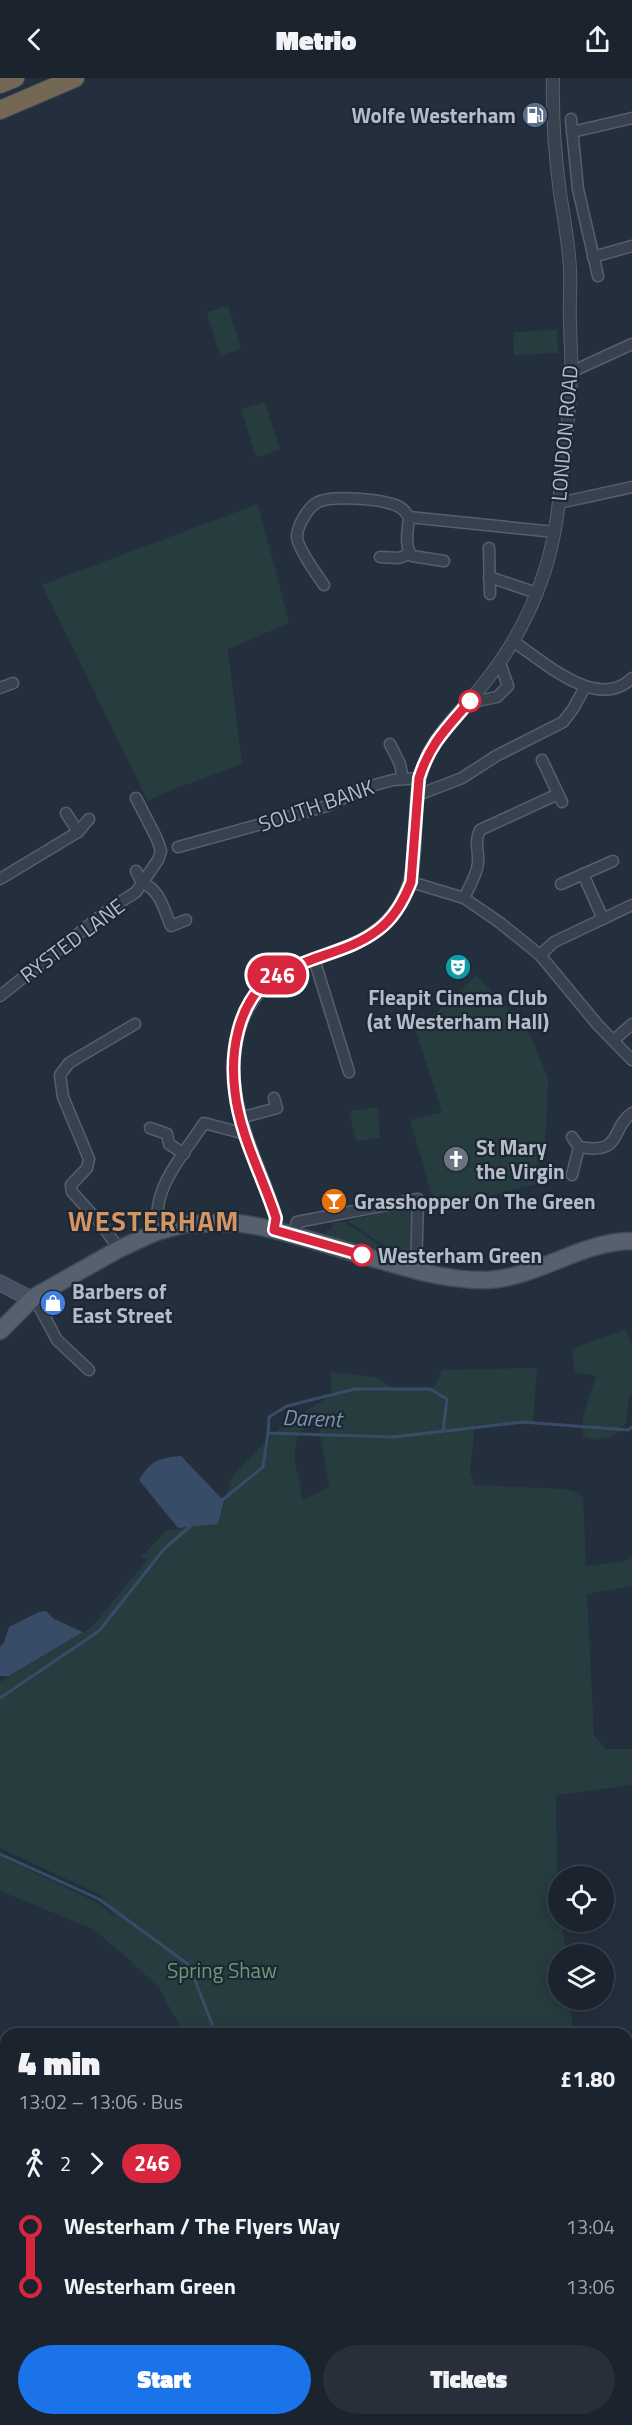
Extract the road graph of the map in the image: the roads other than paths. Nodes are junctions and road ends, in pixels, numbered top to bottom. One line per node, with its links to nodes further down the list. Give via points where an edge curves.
1 (15, 78): 4 (highway)
2 (75, 78): 5 (highway)
3 (554, 78): 10 (street, LONDON ROAD, via 553,124)
4 (0, 84)
5 (0, 110)
6 (632, 118): 8 (street)
7 (571, 119): 8 (street)
8 (572, 132): 9 (street)
9 (578, 189): 10 (street); 12 (street)
10 (560, 193): 15 (street, LONDON ROAD, via 570,270)
11 (632, 246): 12 (street)
12 (593, 257): 13 (street)
13 (597, 276)
14 (632, 344): 15 (street)
15 (571, 372): 17 (street, LONDON ROAD)
16 (632, 487): 17 (street)
17 (559, 503): 19 (street, LONDON ROAD)
18 (409, 518): 19 (street); 21 (street); 25 (street, via 398,506 375,501 316,502 308,509 297,536)
19 (555, 532): 26 (street, LONDON ROAD)
20 (489, 549): 24 (street)
21 (409, 554): 22 (street); 23 (street)
22 (380, 557)
23 (444, 561)
24 (489, 577): 26 (street); 27 (street)
25 (324, 585)
26 (537, 592): 28 (street, LONDON ROAD)
27 (490, 594)
28 (514, 642): 29 (street, LONDON ROAD); 32 (street)
29 (500, 663): 34 (street, LONDON ROAD); 34 (street, via 508,686 497,697)
30 (13, 683): 33 (street)
31 (630, 683): 32 (street, via 598,691)
32 (585, 687): 39 (street, via 563,722 462,778)
33 (0, 688)
34 (468, 703): 37 (street, LONDON ROAD, via 429,751)
35 (390, 744): 38 (street)
36 (542, 760): 52 (street, via 560,798 480,830 476,838 477,869)
37 (419, 778): 38 (street, SOUTH BANK); 39 (street, LONDON ROAD)
38 (403, 779): 44 (street, SOUTH BANK, via 367,787 327,806)
39 (418, 795): 49 (street, LONDON ROAD)
40 (136, 798): 50 (street, RYSTED LANE, via 162,851)
41 (66, 813): 43 (street)
42 (89, 819): 43 (street)
43 (78, 832): 48 (street)
44 (178, 847)
45 (613, 861): 47 (street)
46 (136, 871): 50 (street, RYSTED LANE)
47 (583, 874): 51 (street); 54 (street)
48 (0, 879)
49 (411, 882): 52 (street); 57 (street, LONDON ROAD, via 406,896 380,929 354,945)
50 (142, 883): 55 (street, via 153,887 171,926); 58 (street, RYSTED LANE, via 136,892)
51 (561, 884)
52 (464, 898): 56 (street)
53 (632, 905): 54 (street)
54 (603, 919): 56 (street, via 554,942)
55 (186, 920)
56 (540, 955): 61 (street)
57 (314, 959): 63 (street); 66 (street, LONDON ROAD, via 269,980 246,1009 237,1037 234,1072)
58 (0, 996)
59 (135, 1024): 77 (street, via 69,1063 60,1075 63,1096 89,1159 87,1168 71,1185 72,1192)
60 (632, 1024): 61 (street)
61 (614, 1040): 62 (street)
62 (632, 1060)
63 (349, 1072)
64 (276, 1103): 66 (street)
65 (632, 1113): 70 (street, via 610,1144)
66 (240, 1118): 68 (street, LONDON ROAD)
67 (150, 1128): 71 (street, via 167,1134 169,1144)
68 (245, 1132): 71 (street, via 204,1123); 73 (street, LONDON ROAD, via 276,1218)
69 (573, 1137): 70 (street)
70 (579, 1147): 72 (street)
71 (184, 1154): 74 (street, via 172,1169 156,1209)
72 (572, 1175)
73 (274, 1230): 74 (main road, via 212,1223 185,1224); 75 (main road)
74 (159, 1232): 77 (main road)
75 (293, 1235): 78 (main road); 78 (street, via 297,1222 418,1199)
76 (632, 1241): 78 (main road, via 597,1245 500,1278 464,1279)
77 (119, 1249): 80 (main road)
78 (416, 1270)
79 (0, 1283): 80 (main road)
80 (32, 1298): 81 (main road); 82 (street, via 57,1340)
81 (0, 1331)
82 (89, 1370)

